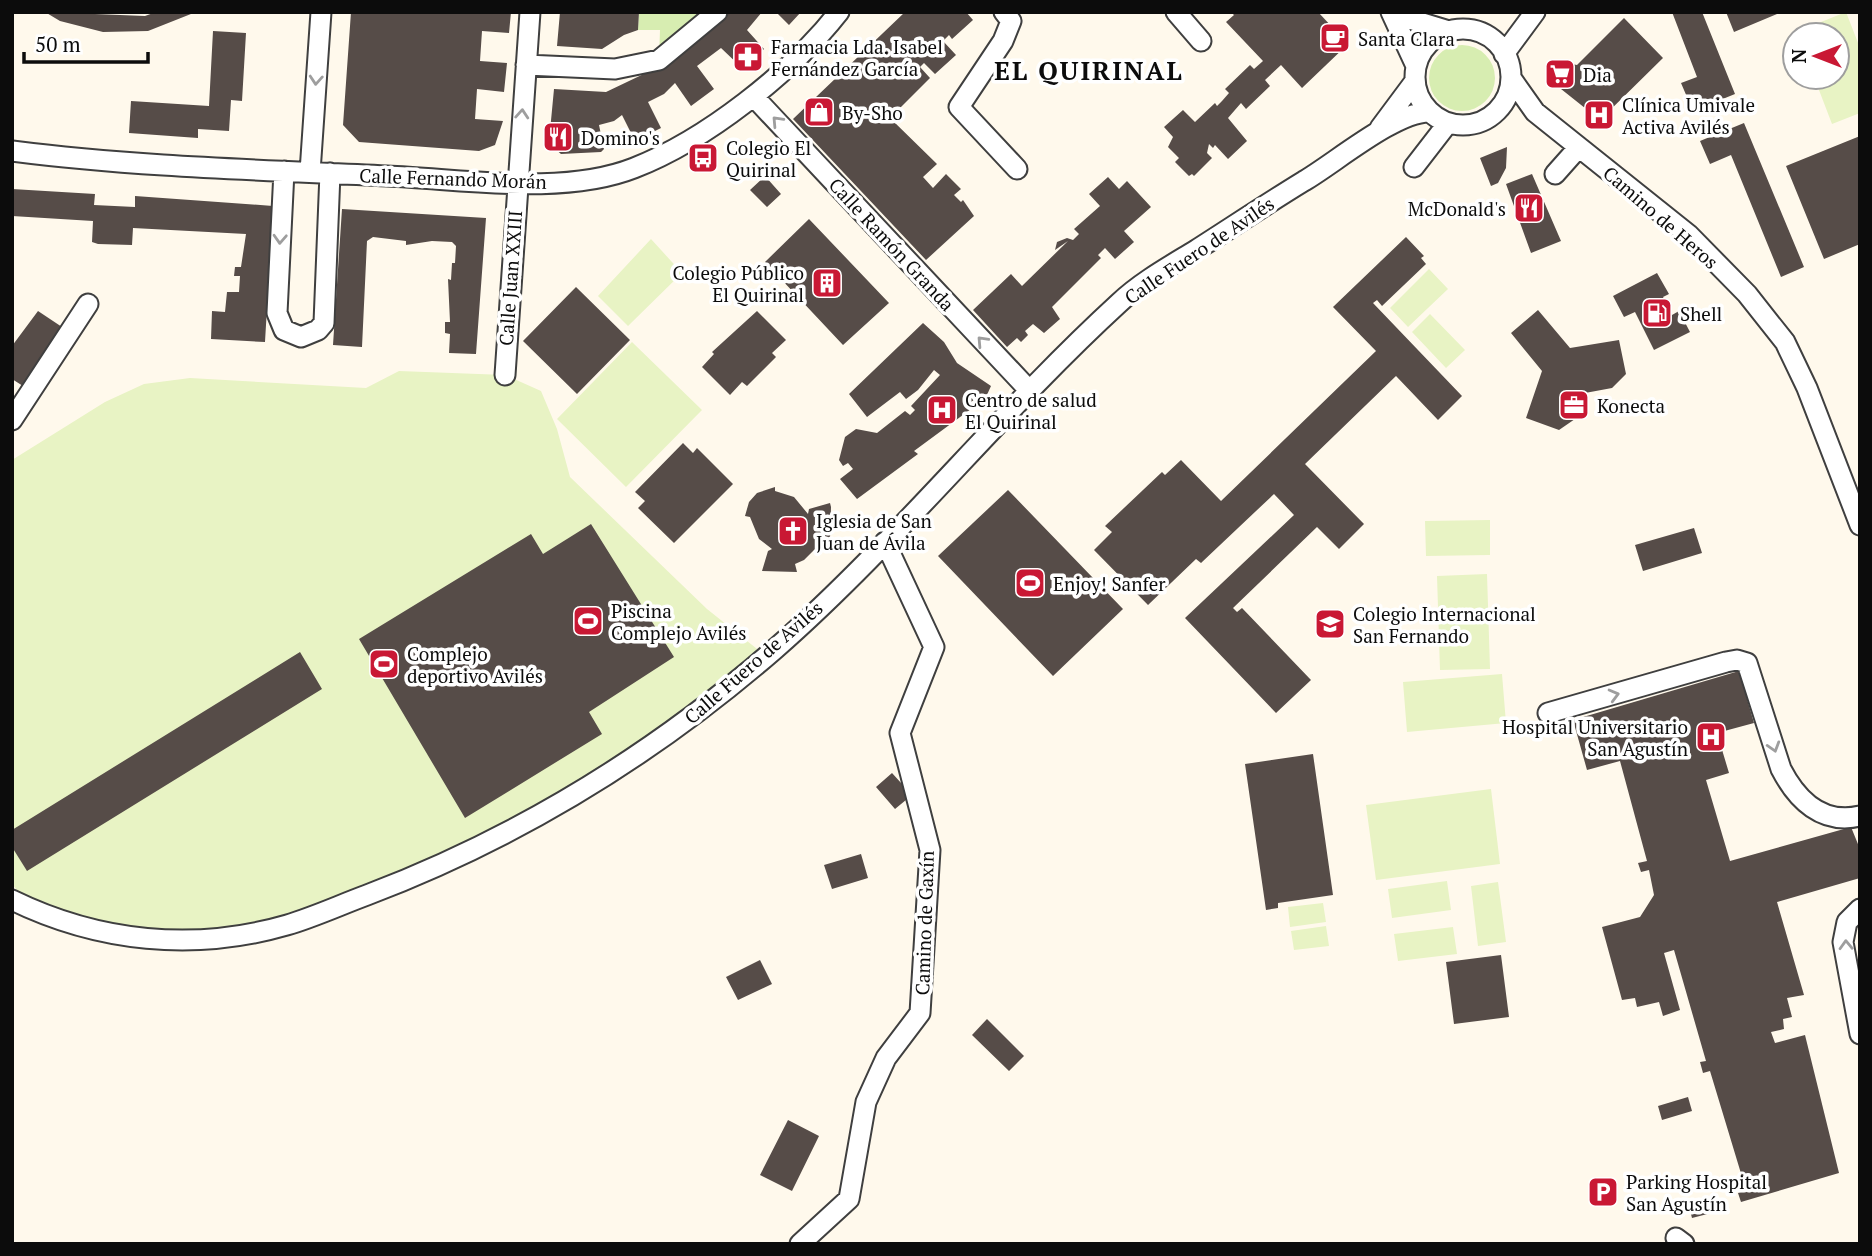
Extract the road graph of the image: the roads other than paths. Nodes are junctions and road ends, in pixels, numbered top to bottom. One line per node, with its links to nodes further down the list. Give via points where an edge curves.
1 (321, 12): 27 (street, one-way to 27)
2 (530, 12): 13 (street, Calle Juan XXIII)
3 (717, 12): 13 (street, via 659,60 615,69)
4 (839, 12): 16 (street, Calle Fernando Morán)
5 (1004, 12): 25 (street, via 1011,21 1003,41 959,107)
6 (1176, 12): 11 (street)
7 (1392, 13): 9 (street); 14 (street)
8 (1530, 18): 10 (street); 12 (street)
9 (1449, 31): 10 (street, via 1473,30); 14 (street, via 1426,47)
10 (1488, 36): 12 (street)
11 (1201, 41)
12 (1504, 54): 15 (street)
13 (526, 65): 30 (street, Calle Juan XXIII, one-way to 13)
14 (1416, 74): 18 (street); 21 (street, Calle Fuero de Avilés)
15 (1511, 78): 17 (street); 19 (street, Camino de Heros)
16 (755, 98): 30 (street, Calle Fernando Morán, via 635,168 598,178); 33 (street, Calle Ramón Granda, one-way to 16)
17 (1499, 109): 19 (street); 20 (street, via 1472,124)
18 (1430, 112): 20 (street); 21 (street, Calle Fuero de Avilés)
19 (1535, 112): 22 (street, Camino de Heros)
20 (1448, 122): 24 (street)
21 (1377, 131): 33 (street, Calle Fuero de Avilés, via 1122,300)
22 (1579, 147): 29 (street); 35 (street, Camino de Heros, via 1689,235 1747,294 1785,342)
23 (12, 151): 26 (street, Calle Fernando Morán)
24 (1414, 167)
25 (1017, 169)
26 (284, 171): 27 (street, Calle Fernando Morán); 28 (street, one-way to 28, via 277,313 284,330 301,337 318,330 325,313)
27 (310, 172): 28 (street, Calle Fernando Morán)
28 (331, 173): 30 (street, Calle Fernando Morán)
29 (1555, 174)
30 (517, 182): 32 (street, Calle Juan XXIII)
31 (88, 304): 34 (street)
32 (505, 376)
33 (1029, 390): 36 (street, Calle Fuero de Avilés)
34 (12, 420)
35 (1860, 525)
36 (885, 542): 39 (street, Calle Fuero de Avilés, via 776,648 686,721 588,789 500,838 420,875 287,925 239,936 180,941 127,939); 42 (street, Camino de Gaxín, via 934,647 901,733 930,850 920,1013 886,1058 866,1102 849,1199)
37 (1548, 713): 38 (street, one-way to 38, via 1726,662 1747,663 1789,786 1816,812)
38 (1860, 816)
39 (12, 900)
40 (1860, 909): 41 (street, one-way to 40, via 1843,942 1847,922)
41 (1860, 1034)
42 (800, 1244)

